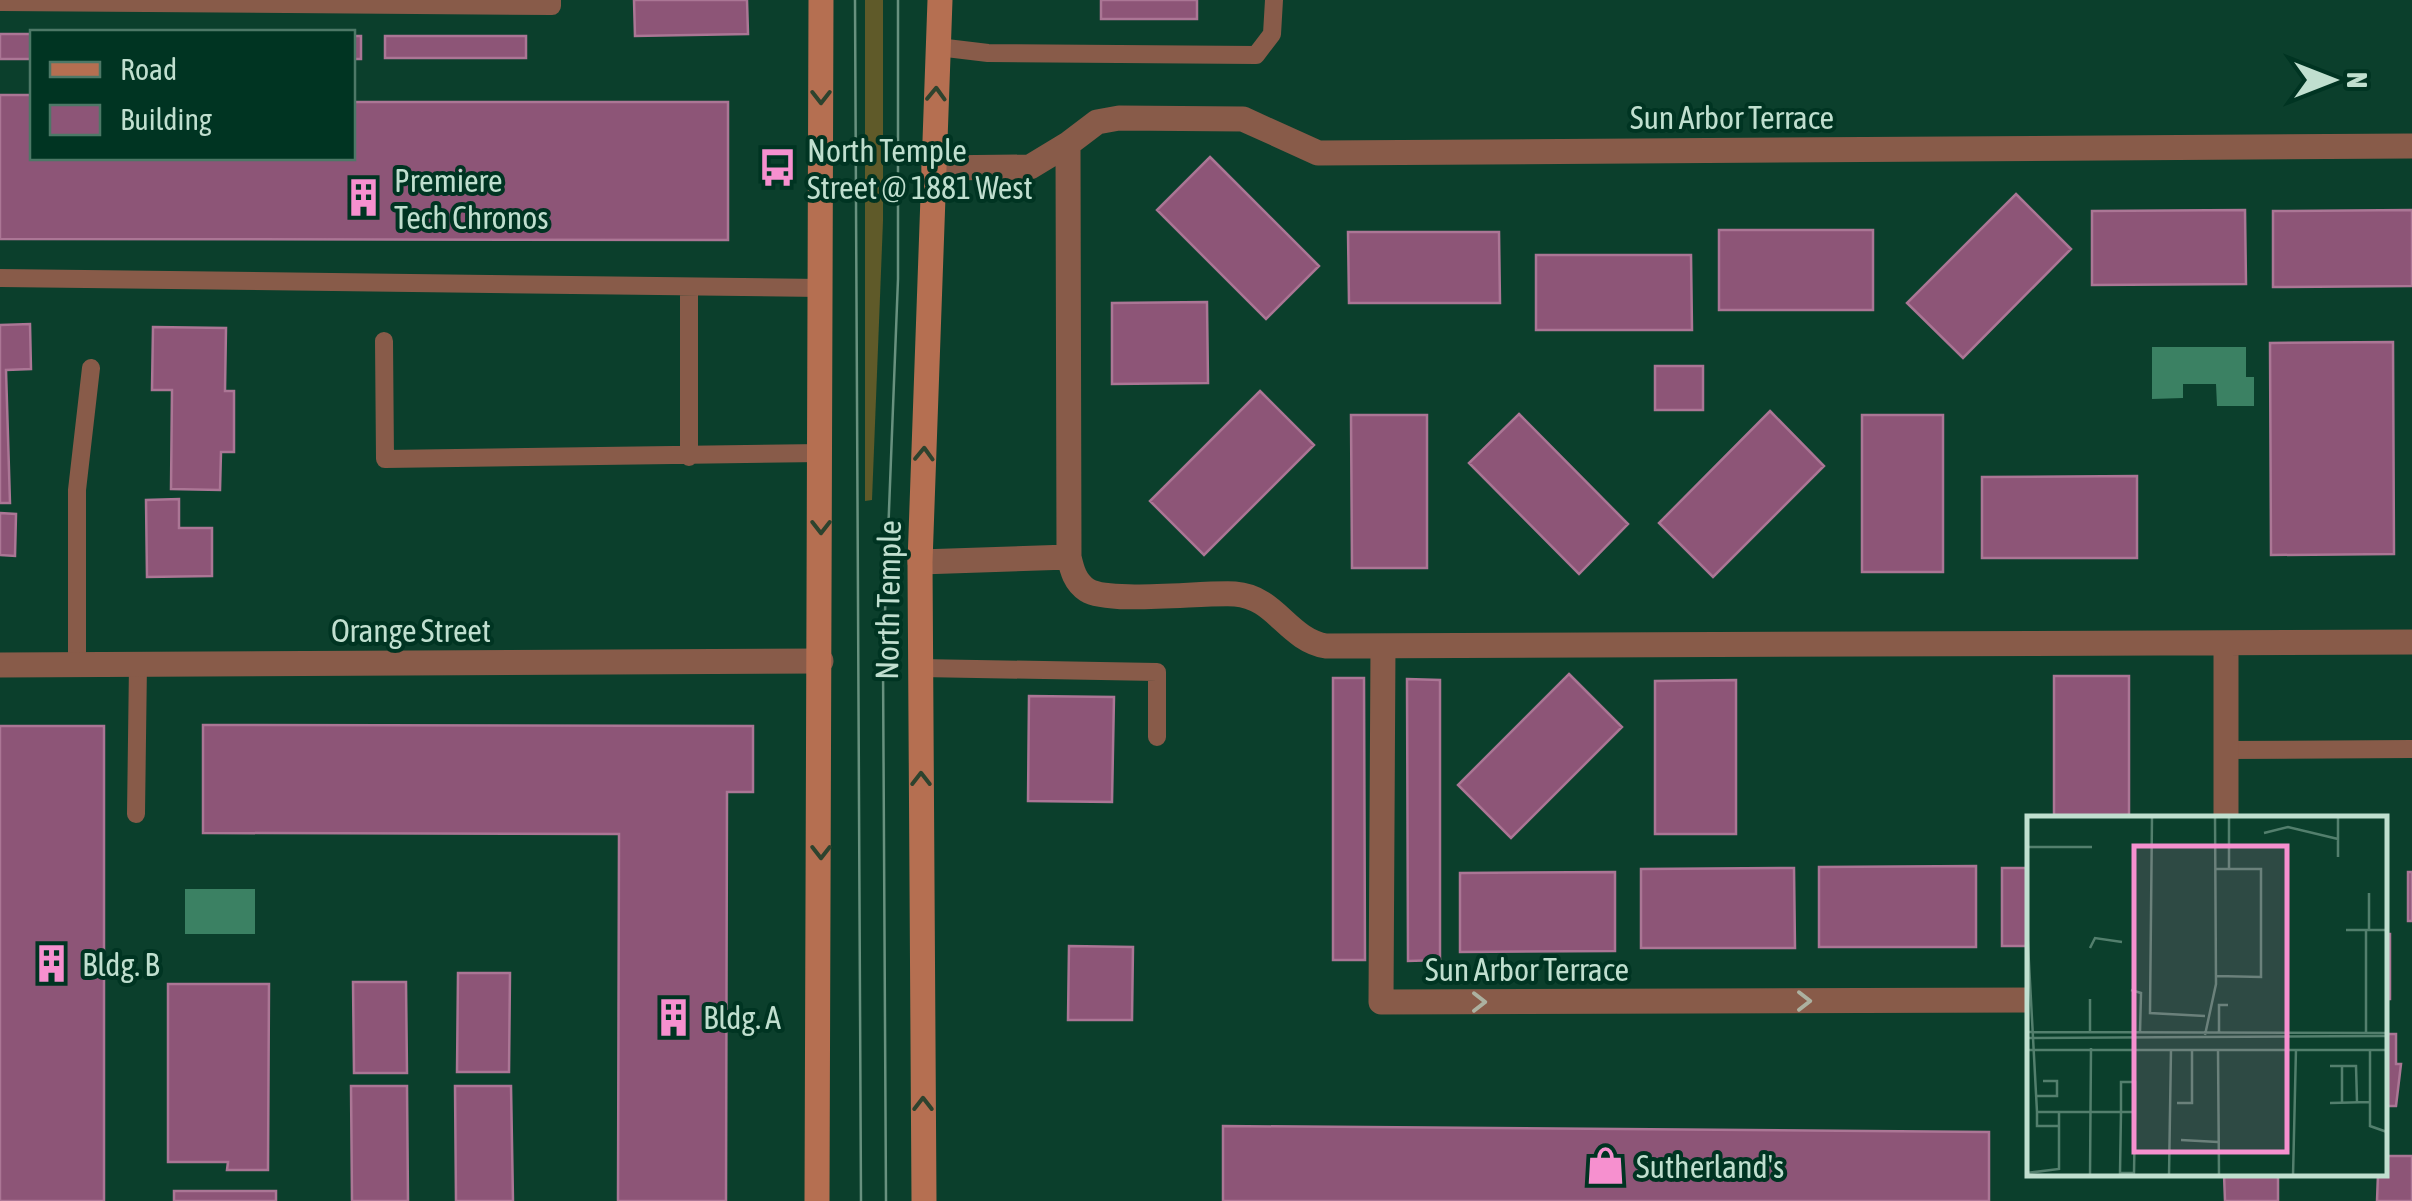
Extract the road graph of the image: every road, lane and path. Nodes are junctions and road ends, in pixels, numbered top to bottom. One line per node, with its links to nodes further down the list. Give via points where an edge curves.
1 (552, 0): 6 (lane, via 552,6)
2 (821, 0): 13 (main road, North Temple, one-way to 13)
3 (940, 0): 7 (main road, North Temple)
4 (1274, 0): 7 (lane, via 1272,34 1256,55 988,54)
5 (0, 2): 6 (lane)
6 (314, 2)
7 (938, 47): 10 (main road, North Temple, one-way to 7)
8 (1068, 144): 9 (street, Sun Arbor Terrace, via 1097,122 1119,118 1244,119 1318,152); 10 (street, Sun Arbor Terrace, via 1030,167); 18 (street)
9 (2412, 146)
10 (934, 168): 19 (main road, North Temple, one-way to 10)
11 (0, 278): 12 (lane)
12 (689, 287): 13 (lane); 17 (lane)
13 (821, 288): 16 (main road, North Temple)
14 (384, 341): 17 (lane, via 385,458)
15 (91, 368): 24 (lane, via 77,490)
16 (821, 453): 17 (lane); 23 (main road, North Temple, one-way to 23)
17 (689, 457)
18 (1069, 557): 19 (street); 22 (street, via 1074,576 1098,595 1250,596 1263,599 1308,643)
19 (920, 562): 27 (main road, North Temple)
20 (2412, 642): 21 (street)
21 (2226, 643): 22 (street); 30 (street)
22 (1383, 646): 33 (street, Sun Arbor Terrace, one-way to 33, via 1382,1002)
23 (821, 661): 25 (street, Orange Street); 34 (main road, North Temple, one-way to 34)
24 (77, 664): 25 (street, Orange Street); 26 (street, Orange Street)
25 (138, 664): 31 (lane)
26 (0, 665)
27 (920, 668): 28 (lane, via 1156,672); 35 (main road, North Temple, one-way to 27)
28 (1156, 737)
29 (2412, 749): 30 (lane)
30 (2225, 750): 32 (street)
31 (136, 814)
32 (2226, 816)
33 (2027, 1000)
34 (817, 1201)
35 (924, 1201)

